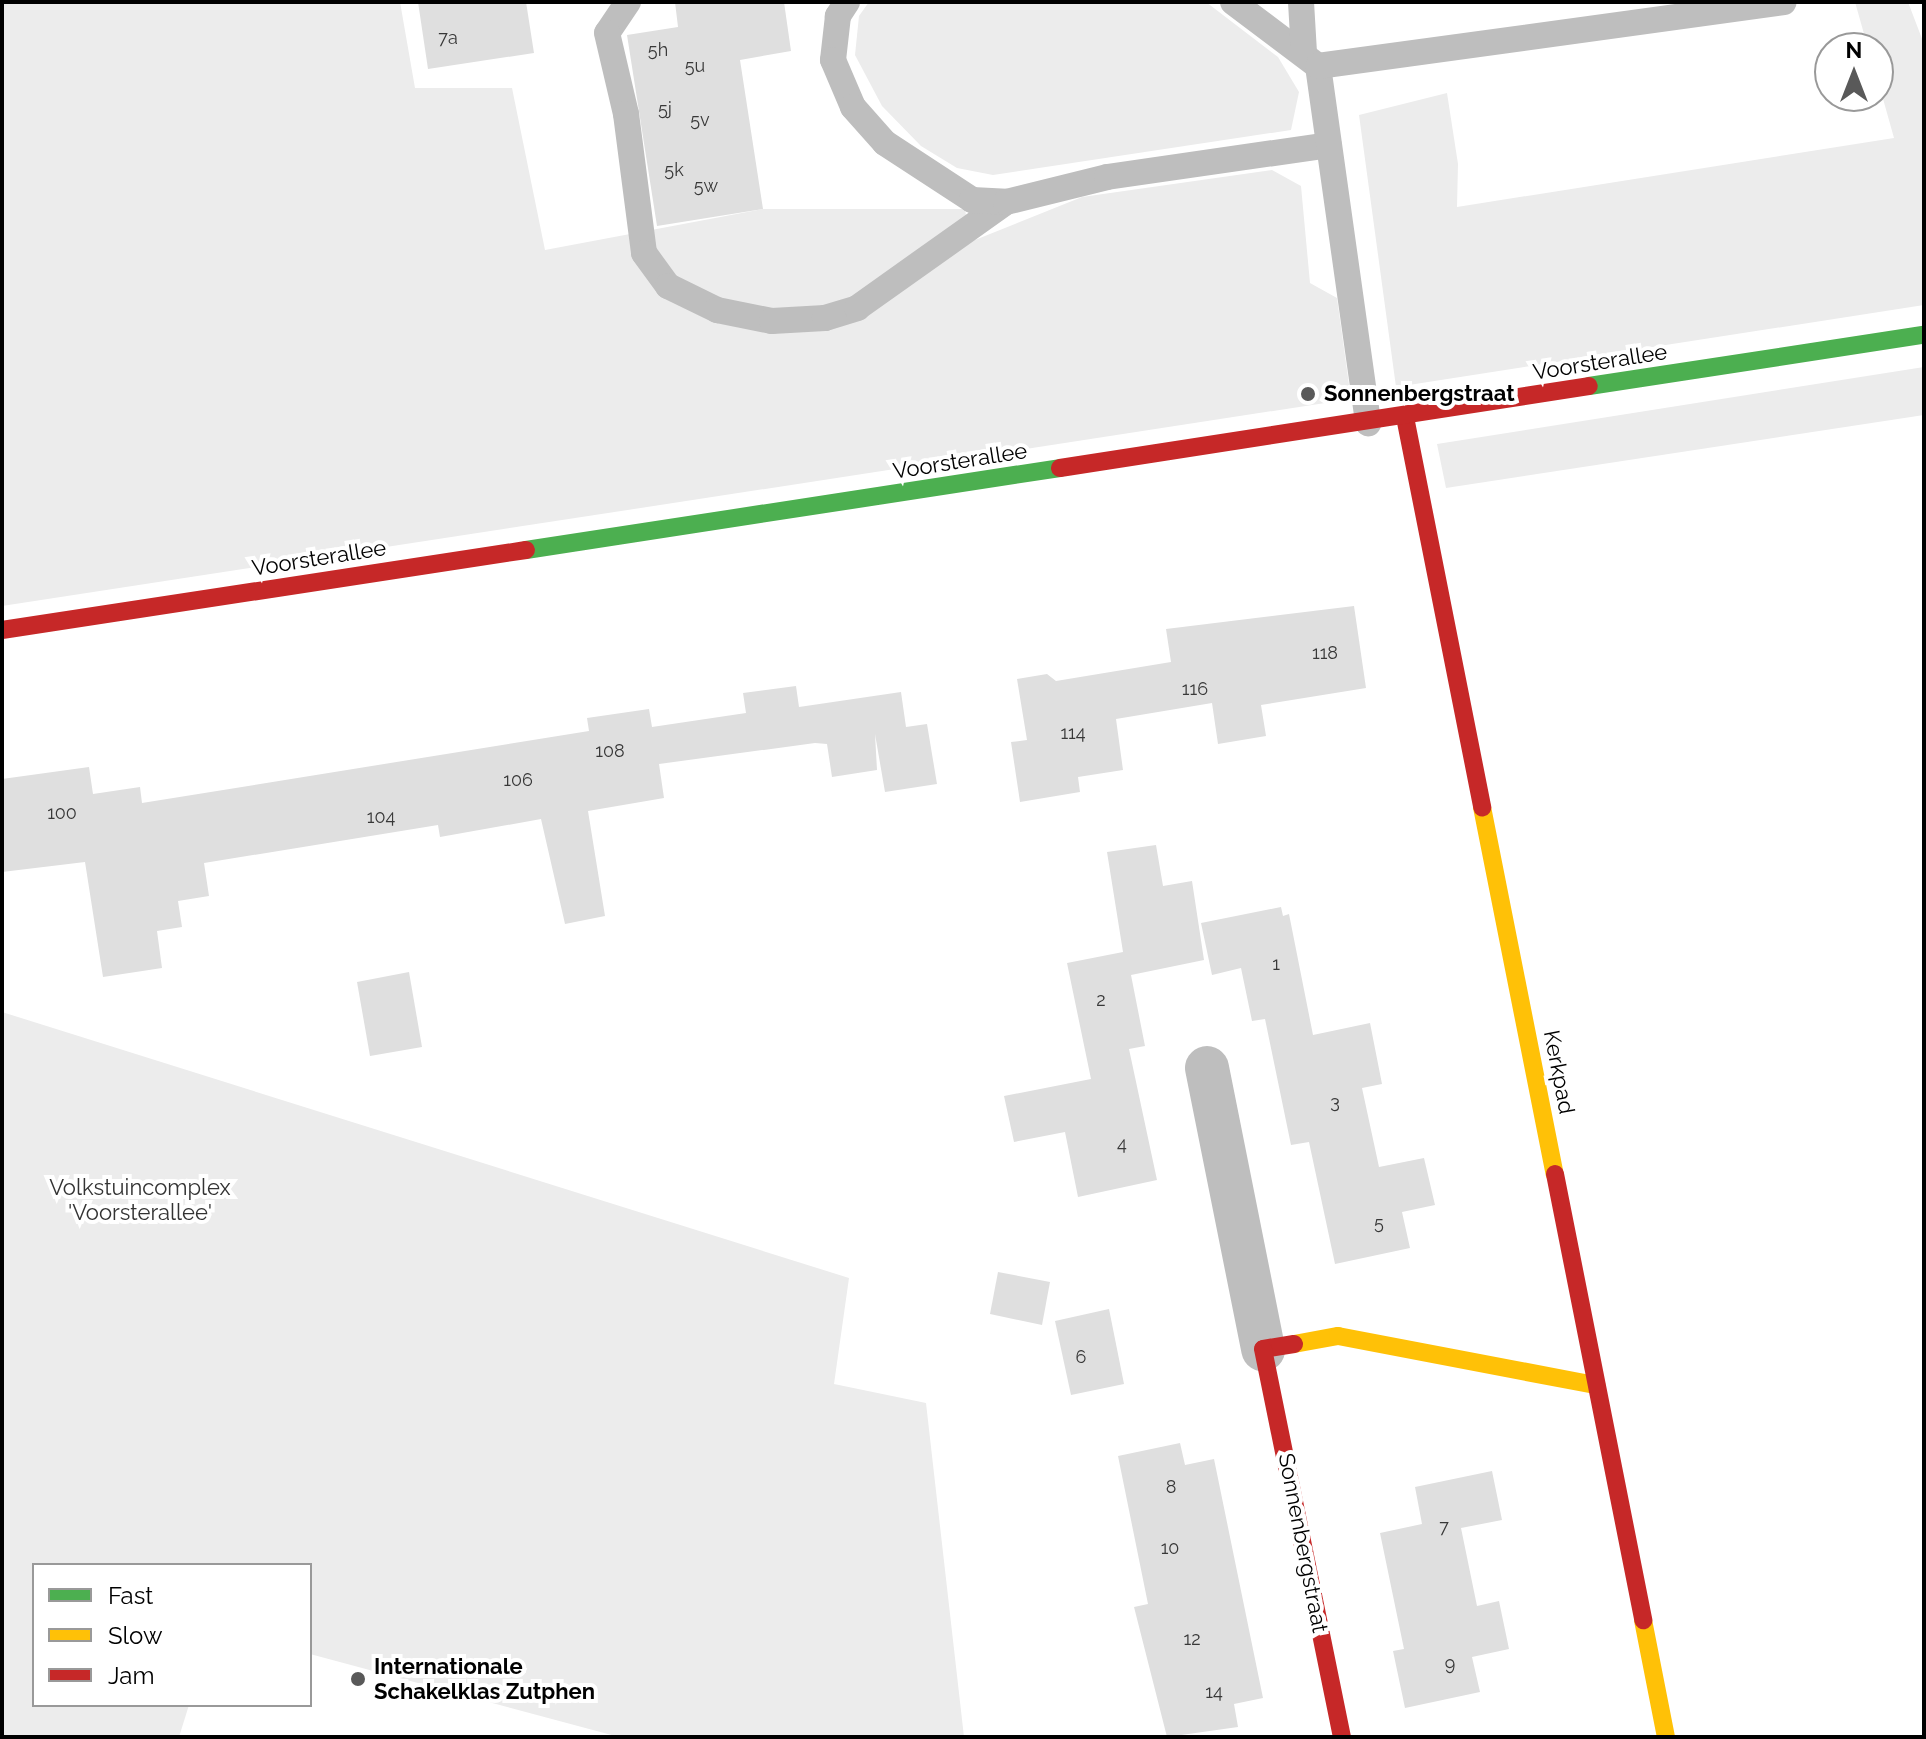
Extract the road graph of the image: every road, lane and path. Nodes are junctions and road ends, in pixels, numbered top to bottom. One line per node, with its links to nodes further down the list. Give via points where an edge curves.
1 (628, 2): 8 (lane, via 607,33 626,114 644,253 668,286 717,310 772,321 825,318 857,308)
2 (847, 2): 8 (lane, via 838,16 833,60 853,107 885,143 942,185 972,200)
3 (1233, 2): 6 (lane)
4 (1301, 2): 6 (lane)
5 (1784, 2): 6 (lane)
6 (1311, 59): 7 (lane)
7 (1329, 145): 8 (lane, via 1107,177); 11 (lane)
8 (1006, 202)
9 (1924, 335): 10 (street, Voorsterallee)
10 (1405, 417): 11 (street, Voorsterallee); 15 (street, Kerkpad)
11 (1368, 424): 12 (street, Voorsterallee)
12 (2, 630)
13 (1207, 1068): 14 (street, Sonnenbergstraat)
14 (1263, 1349): 15 (street, via 1338,1336); 16 (street, Sonnenbergstraat)
15 (1596, 1385): 17 (street, Kerkpad)
16 (1342, 1737)
17 (1666, 1737)

